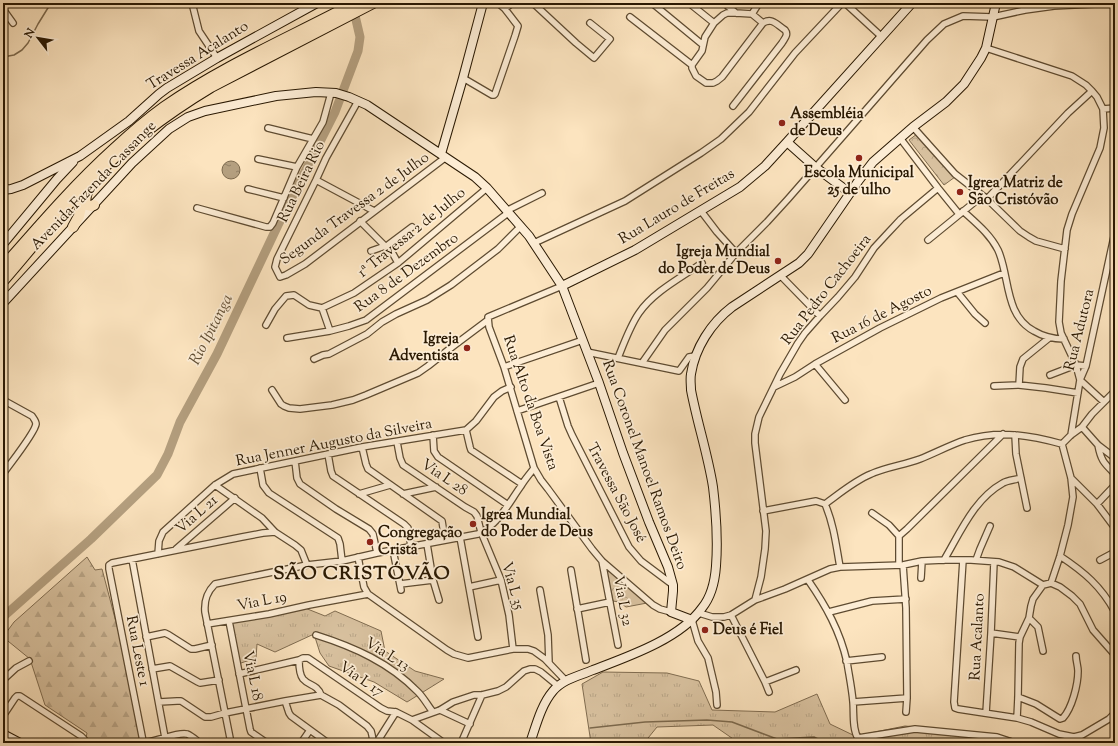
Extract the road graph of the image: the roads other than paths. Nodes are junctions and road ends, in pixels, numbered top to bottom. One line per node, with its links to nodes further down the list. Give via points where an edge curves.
1 (192, 3): 31 (street, via 199,31)
2 (317, 3): 31 (main road, Travessa Acalanto)
3 (373, 3): 16 (highway)
4 (483, 3): 33 (main road)
5 (498, 3): 18 (street)
6 (512, 3): 18 (street)
7 (533, 3): 25 (street, via 594,58 610,39)
8 (652, 3): 29 (street)
9 (689, 3): 26 (street)
10 (724, 3): 20 (street)
11 (759, 3): 21 (street)
12 (843, 3): 28 (street); 75 (street, via 795,53 749,112 721,139 625,201)
13 (912, 3): 28 (main road, Rua Lauro de Freitas)
14 (996, 3): 23 (main road)
15 (1115, 3): 23 (street, via 1054,6)
16 (359, 5): 19 (highway)
17 (3, 9): 24 (street)
18 (505, 9): 33 (street, via 517,23 518,29 494,95)
19 (345, 13): 48 (highway, via 186,102); 83 (highway, via 222,72 174,100 148,119 116,146 63,198)
20 (736, 13): 21 (street); 26 (street, via 727,13)
21 (752, 14): 27 (street)
22 (630, 17): 32 (street)
23 (993, 17): 30 (main road); 50 (street, via 963,16 944,24)
24 (13, 23)
25 (590, 23)
26 (714, 23): 29 (street)
27 (763, 23): 32 (street, via 717,82 704,82 694,74); 37 (street, via 772,21 785,30 786,35)
28 (882, 37): 44 (main road, Rua Lauro de Freitas)
29 (703, 45): 32 (street, via 702,51)
30 (986, 48): 34 (street, via 1072,76); 40 (main road, via 964,84 946,102)
31 (218, 58): 46 (main road, Travessa Acalanto, via 159,94 130,121)
32 (692, 65)
33 (463, 78): 45 (main road)
34 (1092, 91): 38 (street); 61 (street)
35 (333, 93): 36 (main road, Avenida Fazenda Cassange); 43 (street, via 321,127); 63 (main road, Avenida Fazenda Cassange, via 276,96 188,117 169,129 132,163)
36 (358, 101): 45 (main road, Avenida Fazenda Cassange); 53 (street, Rua Beira Rio, via 331,147)
37 (733, 106)
38 (1103, 108): 39 (street); 78 (street, via 1104,128 1100,148 1072,214)
39 (1115, 108)
40 (913, 127): 42 (main road); 61 (street, via 955,174)
41 (268, 128): 43 (street)
42 (900, 138): 55 (street); 60 (main road, via 873,162)
43 (312, 139): 49 (street)
44 (787, 142): 50 (main road); 66 (main road, Rua Lauro de Freitas, via 740,187)
45 (443, 155): 54 (main road, Avenida Fazenda Cassange); 65 (street, Segunda Travessa 2 de Julho)
46 (80, 156): 51 (main road, Travessa Acalanto); 52 (main road, Travessa Acalanto)
47 (258, 159): 49 (street)
48 (105, 166): 59 (highway); 87 (highway, via 80,191)
49 (297, 167): 62 (street)
50 (815, 167): 60 (main road); 80 (street)
51 (52, 170): 52 (main road, via 58,172); 57 (main road, Travessa Acalanto, via 23,186)
52 (57, 179): 76 (main road, Travessa Acalanto)
53 (316, 180): 65 (street); 85 (street, Rua Beira Rio, via 276,262)
54 (487, 188): 67 (main road, Avenida Fazenda Cassange); 81 (street, 1ª Travessa 2 de Julho)
55 (938, 188): 68 (street); 92 (street, Rua Pedro Cachoeira, via 901,219 874,248 855,277)
56 (248, 189): 62 (street)
57 (3, 190)
58 (542, 192): 67 (street, Rua 8 de Dezembro)
59 (86, 194): 63 (highway, via 87,205); 72 (highway)
60 (850, 194): 86 (main road, via 808,254)
61 (985, 197): 68 (street); 78 (street, via 1029,238)
62 (284, 198): 64 (street, via 269,227)
63 (94, 205): 72 (main road, Avenida Fazenda Cassange)
64 (197, 208)
65 (374, 211): 69 (street, Segunda Travessa 2 de Julho)
66 (701, 211): 80 (street); 88 (main road, Rua Lauro de Freitas, via 635,250)
67 (507, 212): 70 (main road, Avenida Fazenda Cassange); 96 (street, Rua 8 de Dezembro, via 366,320)
68 (961, 213): 74 (street); 84 (street, via 986,232 1000,255)
69 (360, 221): 77 (street); 85 (street, Segunda Travessa 2 de Julho, via 305,264 282,277)
70 (521, 226): 75 (main road, Avenida Fazenda Cassange); 104 (street, via 498,249 433,297 396,314 367,334 329,354)
71 (412, 227): 77 (street)
72 (73, 228): 90 (main road, Avenida Fazenda Cassange)
73 (1115, 232): 108 (street, Rua Adutora)
74 (928, 240)
75 (534, 243): 88 (main road, Rua Coronel Manoel Ramos Deiro)
76 (3, 244)
77 (386, 246): 79 (street); 81 (street)
78 (1065, 249): 99 (street, via 1059,322)
79 (371, 251)
80 (736, 253): 105 (street, via 707,288 665,330)
81 (398, 263): 91 (street, 1ª Travessa 2 de Julho, via 358,290)
82 (702, 264): 103 (street, via 670,284 645,305 635,320)
83 (3, 267)
84 (1004, 273): 89 (street, Rua 16 de Agosto); 98 (street, via 1009,295 1021,320 1032,330)
85 (278, 275)
86 (780, 276): 92 (street); 102 (main road, via 722,314 708,332)
87 (3, 281)
88 (562, 286): 93 (street, Rua Lauro de Freitas); 100 (main road, Rua Coronel Manoel Ramos Deiro)
89 (958, 293): 94 (street); 106 (street, Rua 16 de Agosto, via 941,298 880,328)
90 (3, 303)
91 (322, 308): 95 (street, via 309,305 294,295 286,296); 96 (street)
92 (820, 316): 116 (street, Rua Pedro Cachoeira, via 798,343)
93 (488, 319): 109 (street, Rua Alto da Boa Vista); 117 (street, Rua Lauro de Freitas, via 418,373 366,396 332,405 300,409 280,404)
94 (985, 323)
95 (266, 325)
96 (330, 331): 97 (street, Rua 8 de Dezembro)
97 (287, 338)
98 (1049, 338): 99 (street); 113 (street, via 1023,359)
99 (1064, 339): 107 (street)
100 (582, 340): 101 (main road, Rua Coronel Manoel Ramos Deiro); 109 (street)
101 (587, 352): 103 (street); 112 (main road, Rua Coronel Manoel Ramos Deiro)
102 (695, 356): 105 (street, via 689,357 679,370); 205 (main road, via 691,390 713,486 717,545 712,587)
103 (618, 358): 105 (street)
104 (314, 359)
105 (642, 364)
106 (815, 364): 116 (street, Rua 16 de Agosto); 122 (street)
107 (1076, 365): 108 (street); 110 (street); 111 (street)
108 (1086, 366): 111 (street, Rua Adutora)
109 (504, 367): 115 (street, Rua Alto da Boa Vista)
110 (1050, 375)
111 (1080, 380): 119 (street, Rua Adutora); 123 (street)
112 (599, 383): 120 (street); 193 (main road, Rua Coronel Manoel Ramos Deiro)
113 (1019, 385): 114 (street); 119 (street)
114 (994, 386)
115 (510, 387): 124 (street, Rua Alto da Boa Vista); 126 (street, via 494,397)
116 (774, 387): 156 (street, Rua Pedro Cachoeira, via 759,417 755,434)
117 (272, 390)
118 (1115, 391): 123 (street)
119 (1078, 393): 130 (street, Rua Adutora)
120 (559, 397): 124 (street); 193 (street, Travessa São José, via 572,435 629,547 642,561)
121 (3, 400): 140 (street, via 32,416 36,422 32,434)
122 (846, 400)
123 (1104, 402): 125 (street)
124 (517, 411): 139 (street, Rua Alto da Boa Vista)
125 (1082, 427): 130 (street); 133 (street)
126 (466, 430): 128 (street, Rua Jenner Augusto da Silveira); 144 (street, via 471,450)
127 (1003, 434): 129 (street); 152 (street, via 967,439 919,459 872,473); 162 (street)
128 (432, 435): 131 (street, Rua Jenner Augusto da Silveira); 154 (street, via 434,451 438,458)
129 (1015, 435): 132 (street); 142 (street)
130 (1071, 435): 132 (street)
131 (397, 442): 134 (street, Rua Jenner Augusto da Silveira); 148 (street, Via L 28, via 403,465)
132 (1062, 444): 143 (street)
133 (1098, 445): 136 (street); 141 (street, via 1102,461)
134 (362, 447): 135 (street, Rua Jenner Augusto da Silveira); 146 (street, via 367,467)
135 (328, 454): 137 (street, Rua Jenner Augusto da Silveira); 149 (street, via 333,476)
136 (1115, 458)
137 (295, 461): 138 (street, Rua Jenner Augusto da Silveira); 170 (street, via 296,478 300,484 369,530 373,534)
138 (260, 468): 145 (street, Rua Jenner Augusto da Silveira, via 233,474); 179 (street, via 263,485 268,493 338,538)
139 (534, 468): 144 (street); 180 (street, Rua Alto da Boa Vista)
140 (3, 474)
141 (1115, 474)
142 (1021, 478): 155 (street); 175 (street, via 1003,483 983,499 969,517)
143 (1071, 478): 153 (street); 172 (street, via 1073,501)
144 (522, 484): 154 (street)
145 (215, 485): 151 (street); 171 (street, Rua Jenner Augusto da Silveira, via 163,532)
146 (390, 485): 149 (street); 150 (street)
147 (1115, 485): 153 (street)
148 (436, 487): 150 (street); 161 (street, Via L 28, via 476,513)
149 (359, 494): 166 (street, via 406,526)
150 (403, 494): 164 (street, via 442,521)
151 (235, 498): 160 (street, via 262,518); 168 (street, Via L 21)
152 (825, 504): 156 (street, via 816,502); 185 (street, via 833,526)
153 (1097, 504): 159 (street)
154 (508, 505): 161 (street, via 502,516)
155 (1027, 508)
156 (763, 511): 199 (street, Rua Pedro Cachoeira, via 765,549)
157 (872, 513): 162 (street)
158 (990, 526): 177 (street)
159 (1115, 528)
160 (275, 532): 168 (street); 183 (street, via 301,550)
161 (482, 532): 163 (street); 189 (street, Via L 35)
162 (899, 536): 184 (street)
163 (460, 537): 164 (street); 194 (street)
164 (446, 540): 165 (street)
165 (427, 544): 166 (street); 188 (street)
166 (411, 546): 167 (street)
167 (393, 550): 170 (street); 188 (street, via 401,587)
168 (174, 551): 171 (street)
169 (1115, 552): 178 (street)
170 (378, 553): 173 (street)
171 (158, 554): 174 (street)
172 (1060, 556): 191 (street); 204 (street, via 1097,584)
173 (358, 557): 179 (street); 196 (street, via 364,588)
174 (132, 559): 213 (street); 259 (street, Rua Leste 1, via 109,566 131,685 143,741)
175 (944, 560): 176 (street); 181 (street)
176 (963, 560): 177 (street); 251 (street, via 954,706 958,709)
177 (976, 560): 182 (street)
178 (1100, 560)
179 (342, 561): 183 (street)
180 (602, 561): 200 (street, Via L 32); 202 (street, Rua Alto da Boa Vista, via 660,609)
181 (922, 562): 184 (street); 187 (street)
182 (994, 562): 192 (street, via 1014,567); 211 (street, Rua Acalanto)
183 (307, 565): 210 (street, via 215,584 205,601)
184 (901, 565): 185 (street); 197 (street)
185 (840, 567): 190 (street)
186 (571, 570): 201 (street)
187 (921, 578)
188 (433, 580): 198 (street)
189 (501, 580): 194 (street); 218 (street, Via L 35)
190 (808, 580): 199 (street); 203 (street)
191 (1051, 583): 192 (street); 220 (street, via 1069,593 1080,604 1093,630)
192 (1043, 584): 207 (street, via 1031,606)
193 (673, 585): 202 (main road, Rua Coronel Manoel Ramos Deiro)
194 (469, 587): 214 (street)
195 (540, 590): 227 (street)
196 (368, 594): 209 (street, Via L 19); 218 (street, via 454,654 468,658)
197 (906, 599): 203 (street, via 872,601); 240 (street)
198 (439, 600)
199 (755, 600): 206 (street)
200 (610, 602): 201 (street); 217 (street, Via L 32)
201 (577, 609): 224 (street)
202 (671, 612): 208 (main road, Rua Alto da Boa Vista)
203 (829, 612): 226 (street)
204 (1115, 612)
205 (699, 613): 206 (street, via 712,617); 208 (main road)
206 (730, 616): 234 (street)
207 (1029, 618): 215 (street); 219 (street, via 1038,627)
208 (692, 620): 233 (main road, via 660,641); 244 (street, via 698,641 708,658)
209 (229, 621): 210 (street, Via L 19); 230 (street, Via L 18)
210 (207, 624): 216 (street)
211 (991, 633): 215 (street); 251 (street, Rua Acalanto)
212 (316, 635): 248 (street, Via L 13, via 361,652 384,664 420,693)
213 (146, 637): 216 (street, via 165,633 191,649); 228 (street)
214 (478, 637)
215 (1020, 637): 239 (street)
216 (212, 645): 232 (street)
217 (618, 645)
218 (513, 649): 227 (street, via 534,651)
219 (1043, 651)
220 (1115, 655)
221 (1076, 656): 239 (street, via 1076,688 1063,718 1060,719 1036,704)
222 (882, 657): 226 (street)
223 (299, 660): 230 (street, Via L 17); 237 (street, via 302,677 320,690); 247 (street, Via L 17, via 312,660 381,708)
224 (586, 660)
225 (29, 661): 231 (street, via 16,668)
226 (846, 661): 243 (street)
227 (550, 663): 233 (street)
228 (152, 669): 232 (street, via 170,666 200,683); 242 (street)
229 (796, 670): 234 (street)
230 (239, 674): 245 (street, Via L 18)
231 (3, 680)
232 (219, 680): 250 (street)
233 (566, 681): 235 (main road)
234 (765, 682): 236 (street)
235 (558, 686): 238 (street, via 541,672 530,669 519,674 506,687); 270 (main road, via 546,702)
236 (769, 692)
237 (321, 695): 241 (street); 260 (street, via 367,726)
238 (482, 695): 246 (street, via 453,702); 256 (street)
239 (1018, 697): 254 (street)
240 (907, 698): 243 (street); 249 (street)
241 (285, 701): 245 (street); 257 (street, via 291,716)
242 (159, 702): 250 (street, via 180,701 208,717); 259 (street)
243 (853, 702): 271 (street, via 855,732 858,738 915,730 997,737)
244 (717, 705)
245 (246, 709): 250 (street); 265 (street, Via L 18, via 250,729)
246 (440, 710): 248 (street); 256 (street)
247 (396, 712): 255 (street, Via L 17); 260 (street)
248 (433, 712): 255 (street)
249 (906, 712)
250 (225, 713): 264 (street)
251 (986, 713): 254 (street)
252 (1115, 713): 254 (street, via 1082,735 1074,737)
253 (3, 716): 262 (street, via 15,698 20,696 81,736 84,739)
254 (1017, 718)
255 (412, 720): 268 (street, Via L 17)
256 (470, 724): 269 (street)
257 (310, 730): 266 (street); 267 (street)
258 (3, 734): 261 (main road)
259 (166, 740): 263 (street, via 184,734)
260 (375, 742)
261 (20, 743)
262 (83, 743)
263 (200, 743)
264 (230, 743)
265 (266, 743)
266 (301, 743)
267 (328, 743)
268 (444, 743)
269 (461, 743)
270 (531, 743)
271 (1015, 743)

